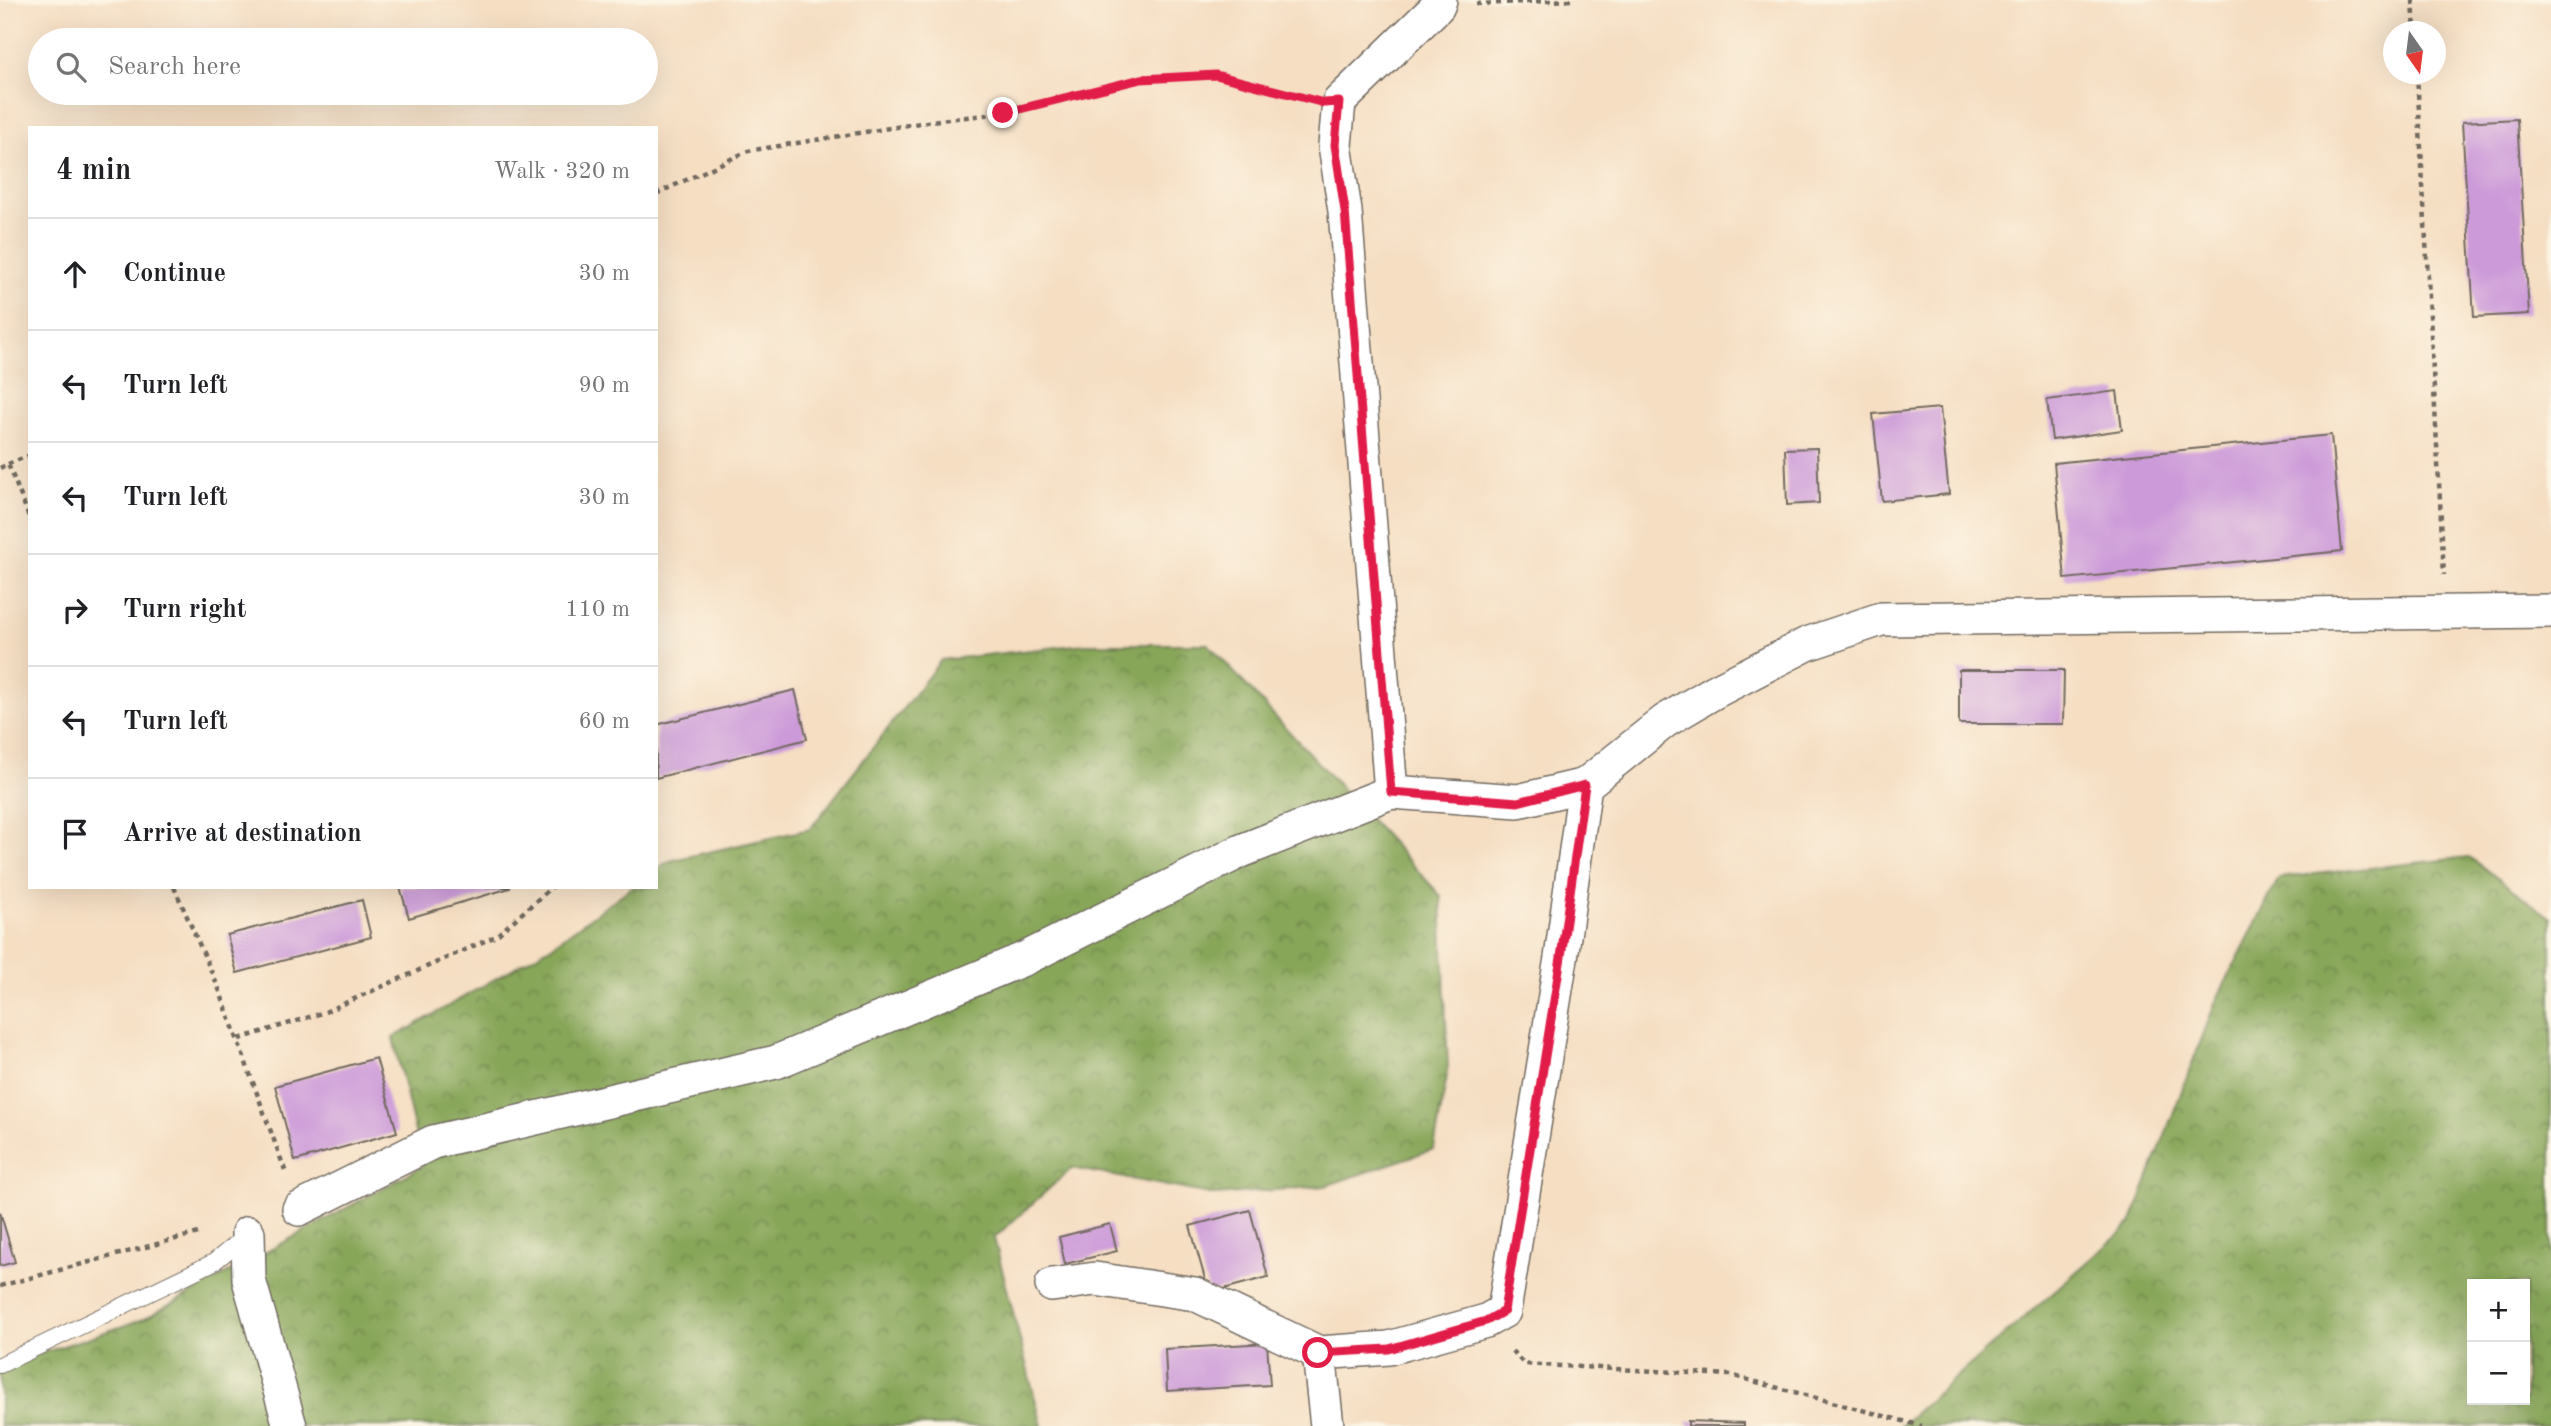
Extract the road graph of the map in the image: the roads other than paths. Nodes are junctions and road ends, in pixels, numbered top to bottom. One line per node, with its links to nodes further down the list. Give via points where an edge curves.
1 (1438, 3): 4 (street, via 1339,102 1335,145 1345,211)
2 (2551, 611): 3 (street, via 1881,619 1808,644 1714,692 1665,721)
3 (1585, 785): 4 (street, via 1518,802); 8 (street, via 1504,1311 1486,1321 1389,1349)
4 (1391, 792): 5 (street, via 1241,851 1026,958 776,1062 433,1142)
5 (299, 1209)
6 (248, 1233): 9 (lane, via 214,1262); 10 (street, via 249,1280)
7 (1052, 1285): 8 (street, via 1095,1279 1195,1294)
8 (1318, 1353): 11 (street)
9 (0, 1365)
10 (290, 1426)
11 (1327, 1426)

